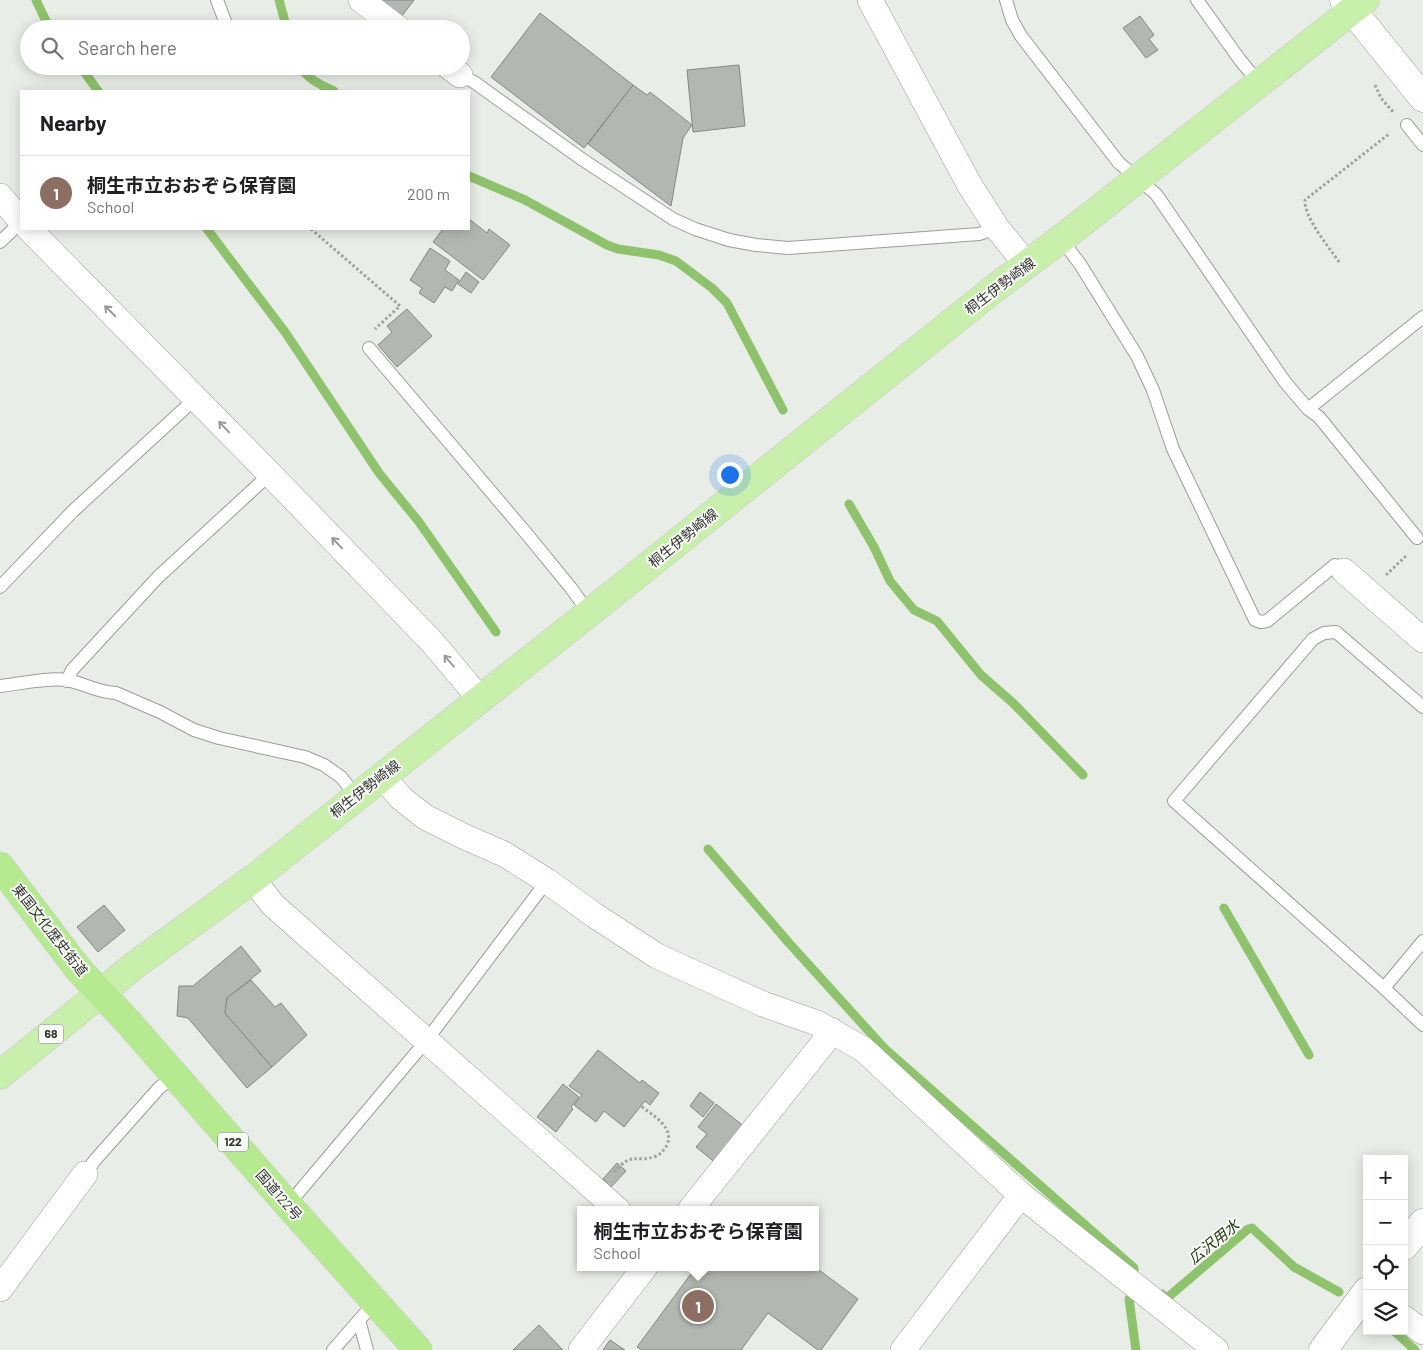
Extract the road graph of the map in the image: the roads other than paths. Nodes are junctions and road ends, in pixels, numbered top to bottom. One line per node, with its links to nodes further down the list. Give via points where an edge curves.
1 (217, 0): 7 (lane)
2 (360, 0): 8 (street)
3 (870, 0): 18 (street, via 969,184)
4 (1006, 0): 14 (lane, via 1021,36 1103,143)
5 (1197, 0): 10 (lane)
6 (1353, 3): 10 (main road, 桐生伊勢崎線 / 68); 11 (street)
7 (225, 20)
8 (387, 20)
9 (461, 75): 18 (lane, via 654,208 695,229 728,240 788,248 979,234)
10 (1259, 83): 14 (main road, 桐生伊勢崎線 / 68)
11 (1423, 98)
12 (1402, 121): 13 (lane)
13 (1423, 145)
14 (1138, 178): 20 (main road, 桐生伊勢崎線 / 68); 26 (lane, via 1156,194 1285,382)
15 (0, 196): 16 (street)
16 (20, 221)
17 (20, 223): 21 (lane)
18 (997, 228): 22 (street)
19 (30, 230): 25 (street, one-way to 19)
20 (1061, 240): 22 (main road, 桐生伊勢崎線 / 68); 29 (lane, via 1080,264 1137,356 1153,390 1173,449 1255,620 1266,622 1335,565)
21 (0, 242)
22 (1027, 265): 31 (main road, 桐生伊勢崎線 / 68)
23 (1423, 317): 26 (lane)
24 (369, 348): 31 (lane, via 526,533)
25 (196, 398): 27 (street, one-way to 25); 30 (lane, via 73,511)
26 (1308, 409): 28 (lane, via 1320,417)
27 (270, 474): 33 (lane, via 158,577 72,670); 35 (street, one-way to 27, via 433,643)
28 (1417, 538)
29 (1344, 571): 32 (street)
30 (0, 587)
31 (589, 613): 35 (main road, 桐生伊勢崎線 / 68)
32 (1423, 640)
33 (67, 680): 34 (lane); 38 (lane, via 116,693 194,730 324,765 337,773)
34 (0, 686)
35 (480, 699): 37 (main road, 桐生伊勢崎線 / 68)
36 (1423, 707): 43 (lane, via 1336,632 1324,633 1313,639 1174,800)
37 (382, 776): 38 (main road, 桐生伊勢崎線 / 68); 41 (street, via 401,798 425,817 504,854)
38 (356, 796): 40 (main road, 桐生伊勢崎線 / 68)
39 (0, 866): 44 (highway, 東国文化歴史街道 / 122, via 80,970)
40 (253, 879): 44 (main road, 桐生伊勢崎線 / 68); 47 (street, via 274,905)
41 (547, 881): 46 (street, via 657,956 754,1001); 47 (lane)
42 (1423, 941): 43 (lane)
43 (1384, 988): 45 (lane)
44 (102, 993): 48 (main road, 桐生伊勢崎線 / 68); 49 (highway, 国道122号 / 122)
45 (1423, 1025)
46 (831, 1030): 51 (street, via 863,1049); 54 (street)
47 (426, 1041): 52 (lane); 53 (street)
48 (0, 1075)
49 (175, 1075): 50 (lane, via 159,1088); 52 (highway, 国道122号 / 122)
50 (85, 1174): 58 (street)
51 (1021, 1195): 67 (street); 68 (street)
52 (288, 1205): 60 (highway, 国道122号 / 122)
53 (614, 1206)
54 (693, 1206)
55 (1423, 1223): 56 (street)
56 (1405, 1245)
57 (642, 1271): 66 (street)
58 (0, 1289)
59 (1363, 1296): 69 (street)
60 (367, 1311): 63 (lane); 64 (lane); 65 (highway, 国道122号 / 122)
61 (1408, 1321): 62 (street)
62 (1423, 1332)
63 (333, 1350)
64 (367, 1350)
65 (418, 1350)
66 (581, 1350)
67 (903, 1350)
68 (1216, 1350)
69 (1323, 1350)

